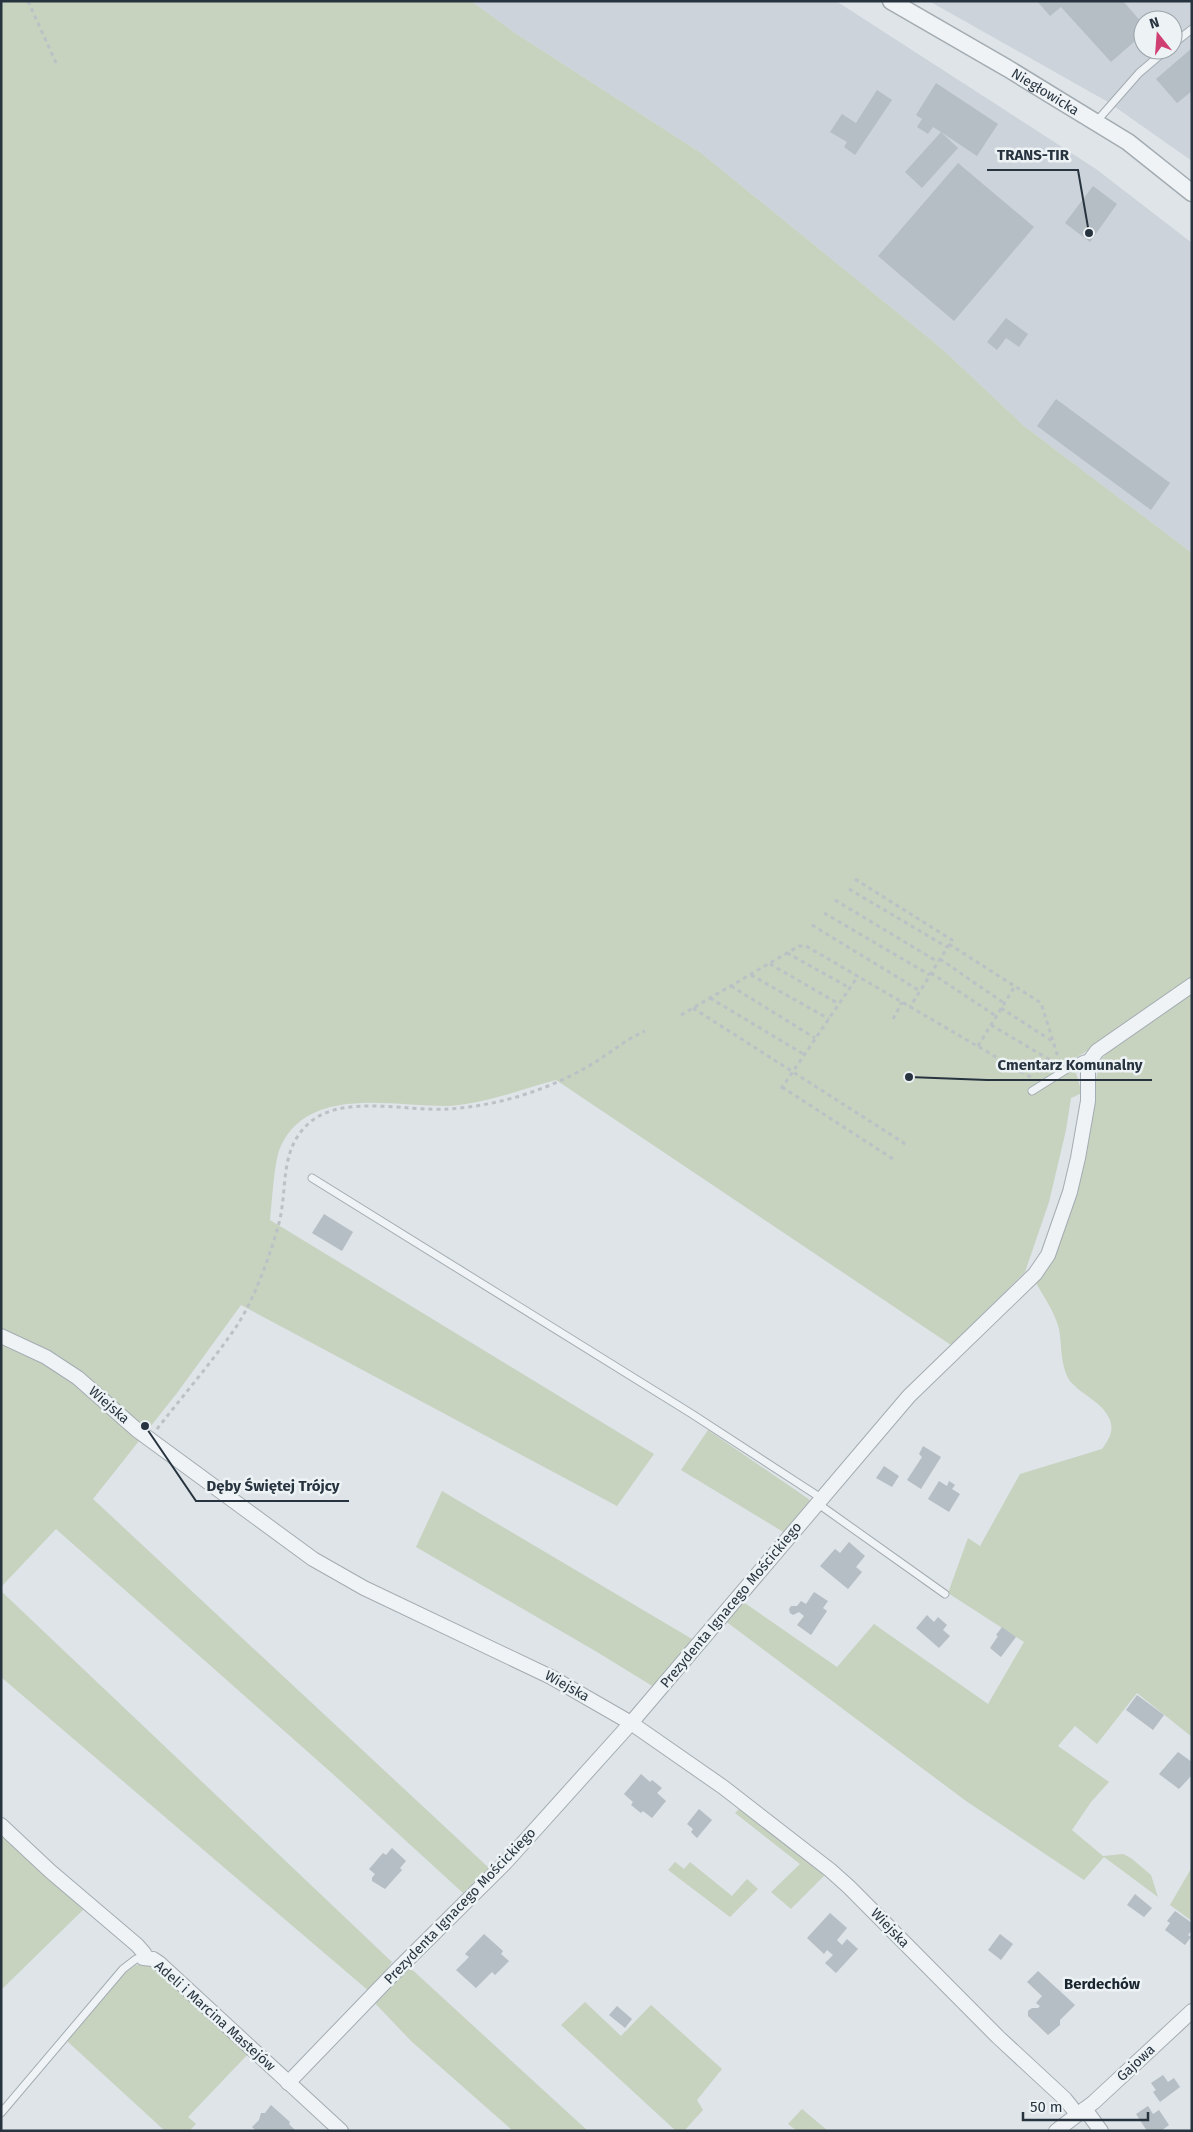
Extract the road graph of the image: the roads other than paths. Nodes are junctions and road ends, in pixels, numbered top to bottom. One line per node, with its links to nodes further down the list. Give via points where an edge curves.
1 (891, 1): 3 (street, Niegłowicka)
2 (1154, 60): 3 (lane)
3 (1096, 122): 4 (street, Niegłowicka, via 1128,142)
4 (1192, 192)
5 (1192, 985): 6 (street, via 1097,1051)
6 (1089, 1062): 7 (lane, via 1080,1061); 10 (street, Prezydenta Ignacego Mościckiego, via 1088,1101 1074,1176 1044,1261 1020,1290 909,1396)
7 (1032, 1092)
8 (312, 1178): 10 (lane, via 692,1414)
9 (1, 1336): 12 (street, Wiejska, via 46,1357 78,1378 116,1413 313,1559 364,1588 551,1677)
10 (819, 1501): 11 (lane); 12 (street, Prezydenta Ignacego Mościckiego)
11 (945, 1594)
12 (631, 1723): 16 (street, Prezydenta Ignacego Mościckiego, via 494,1875); 17 (street, Wiejska, via 724,1787 830,1870 992,2031)
13 (1, 1826): 14 (street, Adeli i Marcina Mastejów, via 137,1945)
14 (143, 1958): 16 (street, Adeli i Marcina Mastejów, via 159,1963); 18 (lane, via 123,1969)
15 (1192, 2011): 17 (street, Gajowa)
16 (288, 2083): 19 (street, Adeli i Marcina Mastejów)
17 (1081, 2112): 20 (street, Gajowa); 21 (street, Wiejska)
18 (1, 2113)
19 (341, 2131)
20 (1056, 2131)
21 (1101, 2131)

